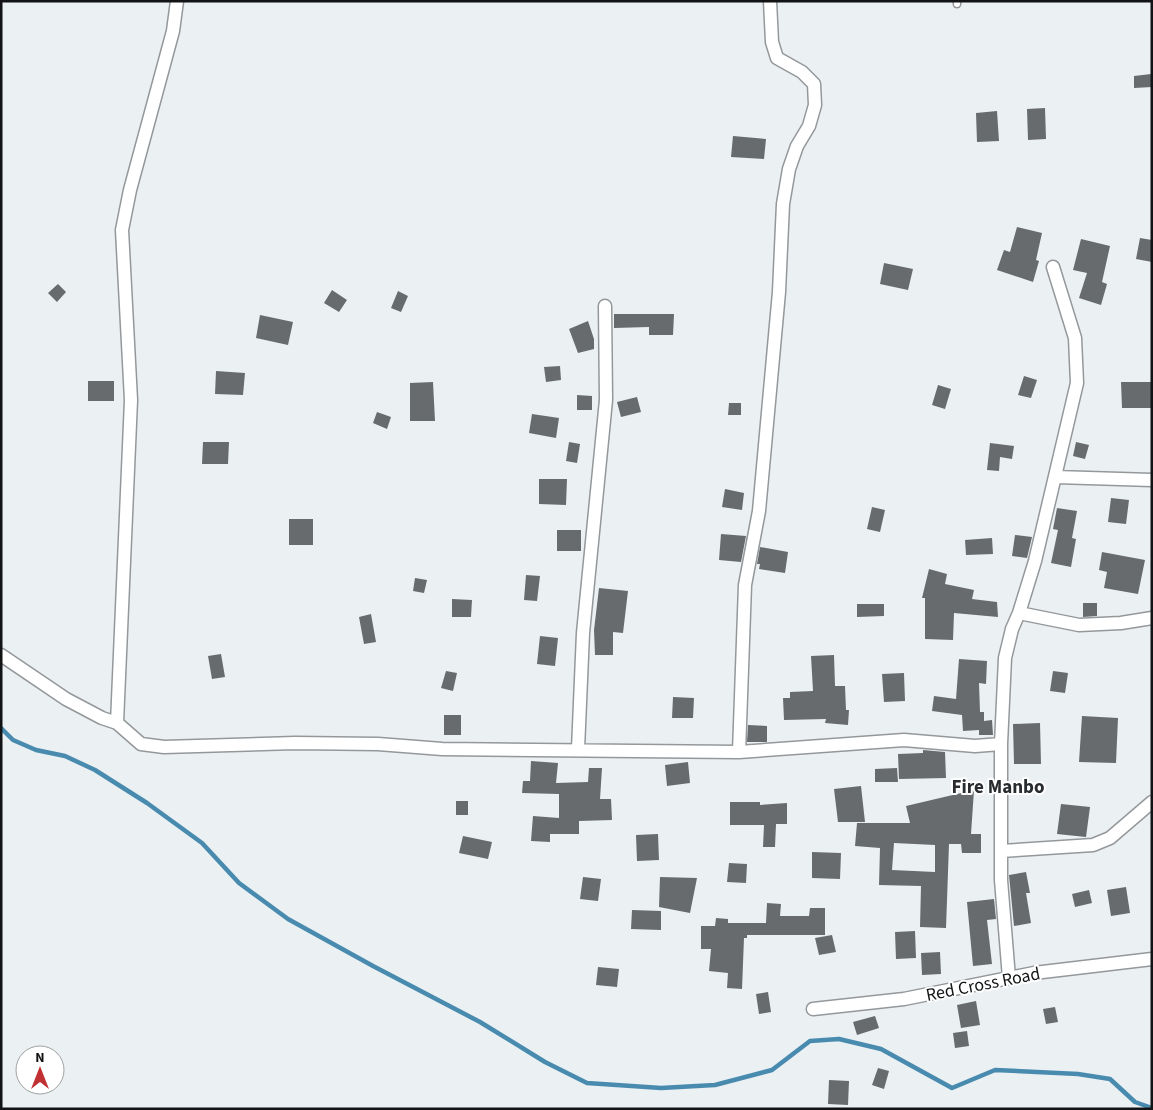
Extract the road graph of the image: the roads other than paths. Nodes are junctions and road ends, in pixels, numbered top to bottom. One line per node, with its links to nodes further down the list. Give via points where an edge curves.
1 (177, 1): 10 (street, via 173,31 122,230 131,400)
2 (770, 1): 13 (street, via 772,42 777,58 802,72 814,84 815,105 810,126 797,146 789,169 783,204 779,292 759,511 745,585)
3 (1054, 268): 5 (street, via 1075,338 1077,382)
4 (605, 306): 12 (street, via 606,400 584,623)
5 (1056, 477): 6 (street); 7 (street)
6 (1152, 480)
7 (1019, 613): 8 (street, via 1079,625); 11 (street, via 1005,658)
8 (1152, 618)
9 (1, 655): 10 (street, via 66,699)
10 (117, 723): 12 (street, via 141,744 164,747 296,743 442,749)
11 (1001, 744): 13 (street, via 975,746 904,740); 15 (street)
12 (578, 749): 13 (street)
13 (739, 752)
14 (1152, 802): 15 (street, via 1110,838 1093,845)
15 (1001, 852): 17 (street)
16 (1152, 959): 17 (street, Red Cross Road)
17 (1009, 978): 18 (street, Red Cross Road, via 904,999)
18 (813, 1009)

